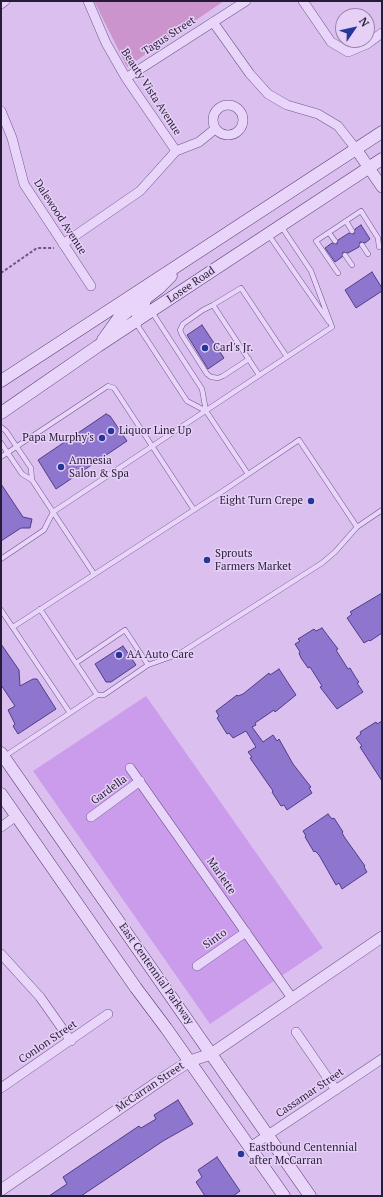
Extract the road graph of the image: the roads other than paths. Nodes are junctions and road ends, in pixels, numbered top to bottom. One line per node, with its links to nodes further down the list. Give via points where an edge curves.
1 (5, 1): 5 (street)
2 (88, 1): 8 (street, Beauty Vista Avenue, via 106,43)
3 (246, 1): 6 (street, Tagus Street)
4 (303, 1): 7 (street, via 331,42 348,52 367,44)
5 (1, 4)
6 (213, 22): 8 (street, Tagus Street); 12 (street, via 250,74 268,94 287,105 318,114 338,126)
7 (382, 33)
8 (126, 78): 13 (street, Beauty Vista Avenue)
9 (1, 111): 23 (street, Dalewood Avenue, via 12,138 24,184)
10 (215, 129): 13 (street, via 200,142)
11 (382, 132): 12 (main road)
12 (356, 149): 15 (street); 28 (main road)
13 (176, 151): 23 (street, via 140,191)
14 (382, 159): 15 (main road, Losee Road)
15 (369, 167): 16 (street); 18 (main road, Losee Road)
16 (382, 187)
17 (346, 221): 19 (lane); 20 (lane); 25 (lane, via 361,211 378,238)
18 (281, 226): 21 (main road, Losee Road); 36 (lane, via 311,271)
19 (352, 230)
20 (329, 233): 22 (lane); 30 (lane, via 316,241)
21 (268, 234): 34 (main road, Losee Road); 36 (lane)
22 (335, 242)
23 (63, 244): 31 (street, Dalewood Avenue)
24 (362, 245): 26 (lane)
25 (379, 247)
26 (368, 254)
27 (345, 255): 29 (lane)
28 (184, 262): 32 (main road); 35 (main road, via 160,288 146,298)
29 (352, 265)
30 (338, 273)
31 (91, 286)
32 (139, 292): 37 (main road, via 128,311 118,319); 41 (main road)
33 (213, 305): 38 (lane, via 241,288); 39 (lane); 39 (lane, via 183,324 180,330 206,374 218,378)
34 (152, 311): 35 (main road, Losee Road); 42 (lane, via 202,389)
35 (136, 322): 37 (main road, Losee Road); 42 (lane, via 187,401)
36 (332, 327): 38 (lane)
37 (98, 346): 43 (main road, Losee Road)
38 (287, 356): 40 (lane)
39 (249, 359): 40 (lane)
40 (260, 375): 42 (lane)
41 (1, 381)
42 (206, 411): 47 (lane); 50 (lane)
43 (1, 413)
44 (1, 427): 46 (lane)
45 (1, 443): 48 (lane)
46 (17, 446): 47 (lane, via 108,386 114,388); 48 (lane); 51 (lane, via 31,468)
47 (152, 447): 52 (lane); 54 (lane)
48 (8, 452): 49 (lane); 51 (lane, via 22,474)
49 (1, 456)
50 (248, 474): 52 (lane); 55 (lane, via 299,440)
51 (32, 480): 54 (lane)
52 (194, 510): 57 (lane)
53 (382, 510): 55 (lane)
54 (53, 512): 56 (lane, via 44,530); 57 (lane)
55 (357, 528): 62 (lane, via 322,563 179,654)
56 (1, 559)
57 (94, 574): 58 (lane)
58 (40, 609): 60 (lane); 61 (lane)
59 (1, 610): 60 (lane)
60 (12, 627): 64 (lane)
61 (76, 663): 62 (lane, via 125,630); 63 (lane)
62 (148, 665): 63 (lane, via 104,695)
63 (97, 695): 64 (lane)
64 (70, 713): 65 (lane)
65 (2, 755): 80 (main road, East Centennial Parkway)
66 (130, 768): 67 (street, Marlette)
67 (140, 782): 70 (street, Gardella); 72 (street, Marlette)
68 (1, 794): 69 (main road, East Centennial Parkway)
69 (16, 816): 71 (street); 82 (main road, East Centennial Parkway)
70 (91, 817)
71 (1, 827)
72 (246, 932): 75 (street, Sinto); 76 (street, Marlette)
73 (382, 936): 76 (street, McCarran Street)
74 (1, 954): 79 (street, via 40,997)
75 (197, 966)
76 (292, 998): 80 (street, McCarran Street)
77 (108, 1014): 79 (street, Conlon Street)
78 (296, 1032): 84 (street)
79 (71, 1041): 83 (street, Conlon Street)
80 (211, 1054): 82 (street, McCarran Street); 85 (main road, East Centennial Parkway)
81 (382, 1059): 84 (street, Cassamar Street)
82 (190, 1061): 86 (main road, East Centennial Parkway); 87 (street, McCarran Street)
83 (1, 1088)
84 (336, 1090): 85 (street, Cassamar Street)
85 (267, 1135): 86 (street, Cassamar Street); 89 (main road, East Centennial Parkway)
86 (250, 1146): 88 (main road, East Centennial Parkway)
87 (1, 1190)
88 (284, 1196)
89 (310, 1196)

